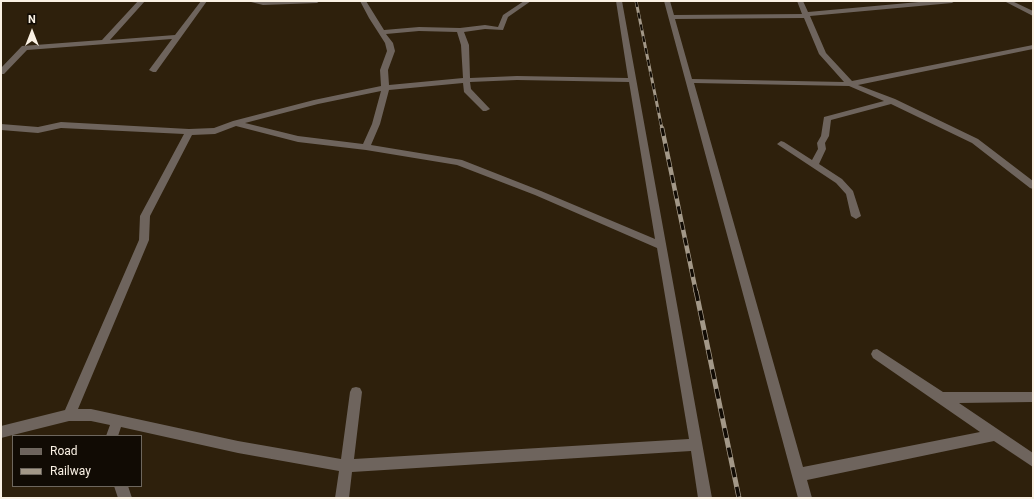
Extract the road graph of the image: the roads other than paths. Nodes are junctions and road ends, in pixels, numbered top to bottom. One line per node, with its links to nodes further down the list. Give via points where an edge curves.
1 (142, 1): 19 (street)
2 (204, 1): 18 (street)
3 (250, 1): 4 (street)
4 (317, 1)
5 (363, 1): 17 (street)
6 (528, 1): 7 (street); 16 (street, via 505,16 501,29 485,27)
7 (532, 1)
8 (619, 1): 24 (street)
9 (667, 1): 15 (street)
10 (800, 1): 14 (street)
11 (952, 1): 14 (street)
12 (1007, 1): 13 (street)
13 (1033, 14)
14 (806, 15): 15 (street); 26 (street, via 823,54)
15 (671, 17): 25 (street)
16 (460, 30): 17 (street, via 419,29); 23 (street)
17 (383, 32): 27 (street, via 391,51 384,70)
18 (178, 37): 19 (street); 21 (street)
19 (104, 42): 22 (street, via 25,48)
20 (1033, 47): 26 (street)
21 (153, 70)
22 (1, 72)
23 (467, 80): 24 (street); 27 (street); 29 (street, via 468,90)
24 (633, 80): 38 (street)
25 (688, 80): 26 (street); 51 (street)
26 (850, 84): 28 (street)
27 (385, 88): 30 (street); 34 (street, via 376,124)
28 (892, 101): 35 (street, via 827,119 825,136 821,142 822,149); 36 (street, via 976,141)
29 (486, 109)
30 (236, 122): 32 (street, via 215,131); 34 (street, via 298,139)
31 (1, 127): 32 (street, via 38,130 61,125)
32 (189, 132): 43 (street, via 145,216 144,240)
33 (781, 144): 35 (street)
34 (366, 147): 38 (street, via 459,162)
35 (814, 166): 37 (street, via 839,181 850,193)
36 (1033, 186)
37 (856, 216)
38 (662, 246): 48 (street)
39 (877, 354): 42 (street)
40 (356, 392): 50 (street)
41 (1033, 397): 42 (street)
42 (942, 398): 47 (street)
43 (69, 415): 44 (street, via 91,415); 45 (street)
44 (117, 421): 46 (street); 50 (street, via 238,447)
45 (1, 432)
46 (112, 435)
47 (995, 435): 49 (street); 51 (street)
48 (696, 445): 50 (street); 55 (street)
49 (1033, 462)
50 (345, 466): 54 (street)
51 (798, 475): 56 (street)
52 (121, 487): 53 (street)
53 (125, 498)
54 (342, 498)
55 (706, 498)
56 (805, 498)

